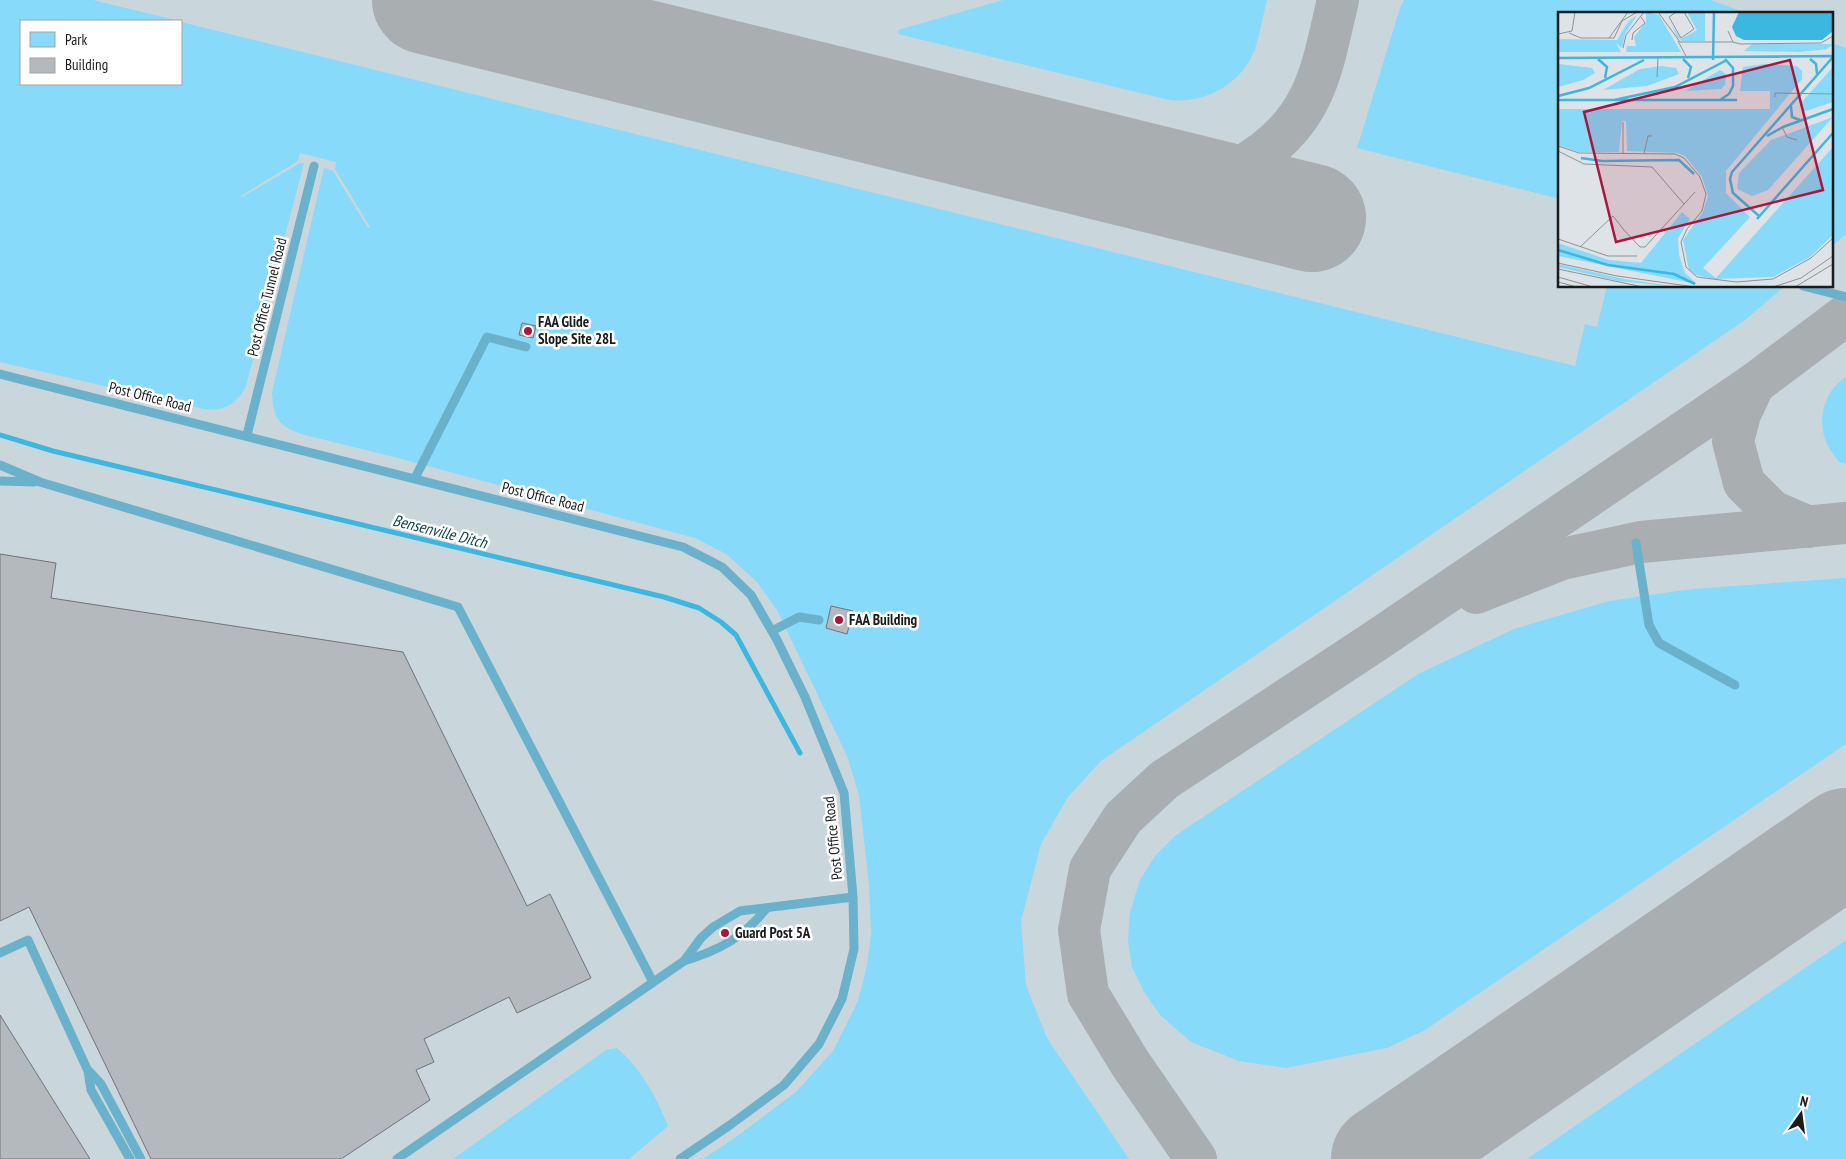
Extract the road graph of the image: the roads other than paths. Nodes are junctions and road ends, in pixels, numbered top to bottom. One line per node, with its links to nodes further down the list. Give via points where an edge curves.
1 (314, 166): 6 (lane, Post Office Tunnel Road)
2 (1811, 288): 3 (lane)
3 (1846, 297)
4 (526, 347): 8 (lane, via 486,337)
5 (0, 374): 6 (lane, Post Office Road)
6 (247, 435): 8 (lane, Post Office Road)
7 (0, 465): 10 (lane)
8 (415, 478): 13 (lane, Post Office Road, via 683,547 722,567 751,595)
9 (0, 481): 10 (lane)
10 (40, 482): 19 (lane, via 458,607)
11 (1636, 543): 14 (lane, via 1653,635 1659,643)
12 (818, 620): 13 (lane, via 799,617)
13 (772, 631): 15 (lane, Post Office Road, via 805,697 844,793)
14 (1735, 685)
15 (853, 897): 16 (lane); 24 (lane, Post Office Road, via 854,949 842,999 820,1044 784,1085)
16 (766, 909): 18 (lane, via 752,926 737,937 711,953); 18 (lane, via 740,911 713,928)
17 (0, 953): 20 (lane, via 28,940)
18 (684, 961): 19 (lane)
19 (653, 982): 23 (lane)
20 (88, 1071): 21 (lane, via 91,1090); 22 (lane, via 101,1084)
21 (130, 1159)
22 (141, 1159)
23 (397, 1159)
24 (680, 1159)

